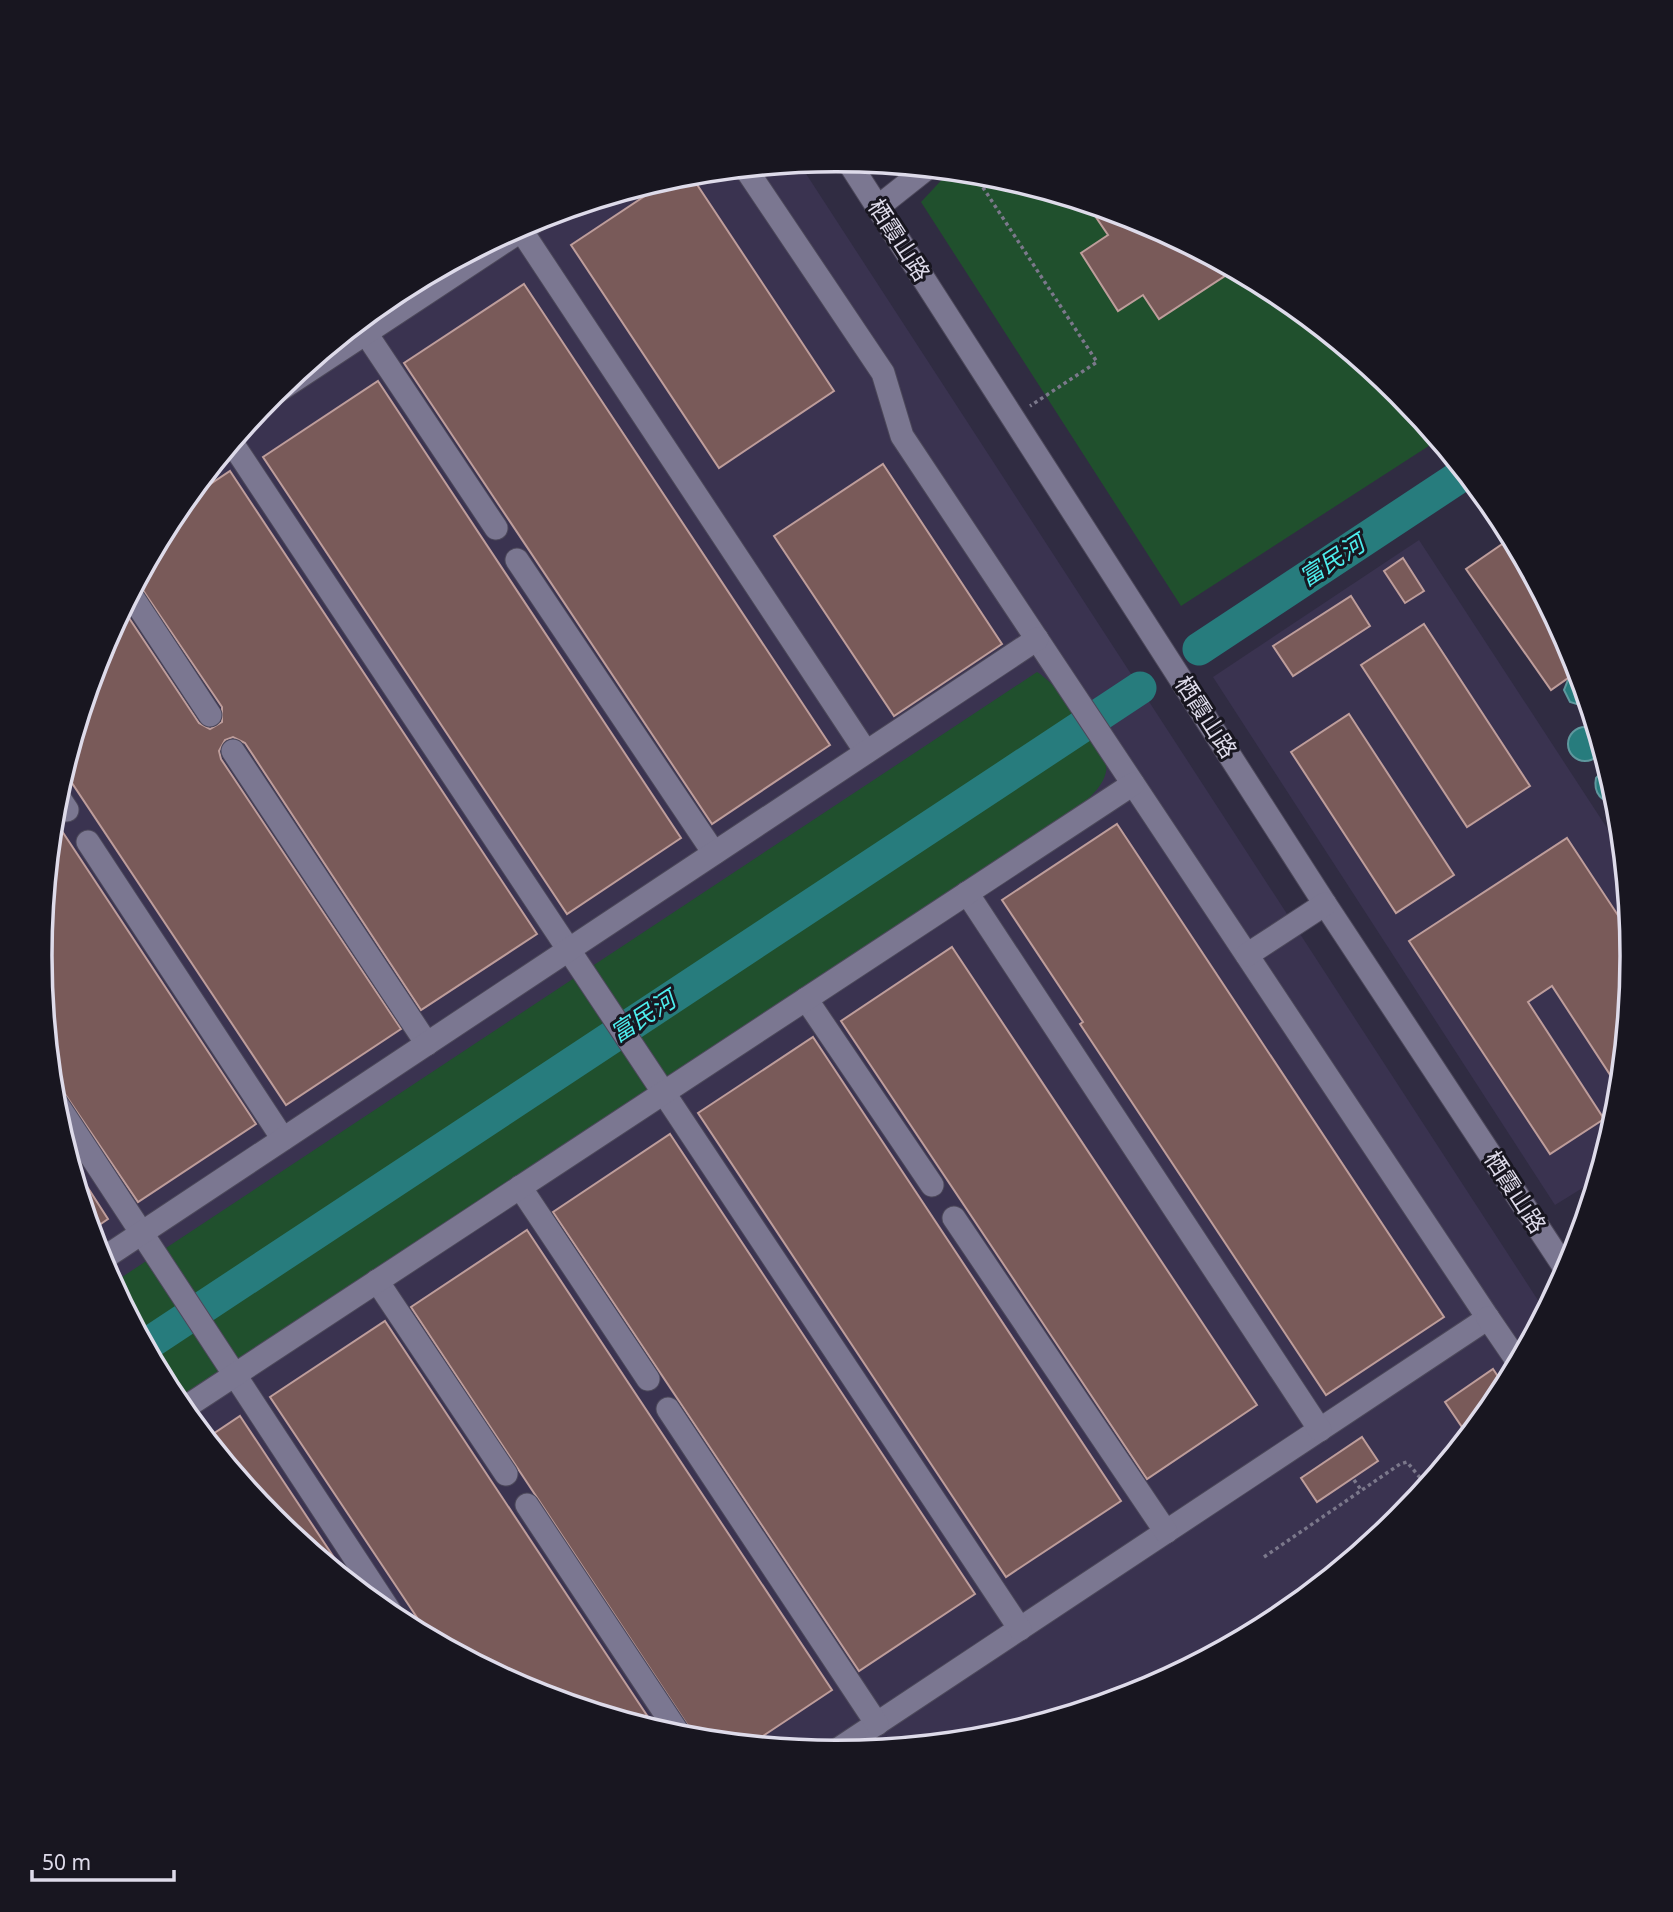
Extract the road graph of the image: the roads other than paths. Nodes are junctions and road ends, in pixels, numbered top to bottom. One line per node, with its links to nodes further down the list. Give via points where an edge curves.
1 (859, 173): 4 (street, 栖霞山路)
2 (752, 177): 11 (street, via 883,373 902,436)
3 (916, 177): 4 (street)
4 (878, 207): 19 (street, 栖霞山路)
5 (533, 234): 14 (street)
6 (364, 331): 8 (street)
7 (237, 451): 20 (street)
8 (496, 528)
9 (517, 560): 17 (street)
10 (136, 604): 12 (street)
11 (1037, 639): 14 (street); 15 (street)
12 (210, 715)
13 (233, 751): 23 (street)
14 (866, 752): 17 (street)
15 (1133, 784): 18 (street); 21 (street)
16 (88, 842): 26 (street)
17 (714, 853): 20 (street)
18 (967, 893): 22 (street); 40 (street)
19 (1325, 904): 21 (street); 32 (street, 栖霞山路)
20 (569, 950): 23 (street); 24 (street)
21 (1247, 955): 34 (street)
22 (806, 999): 24 (street); 27 (street)
23 (427, 1044): 26 (street)
24 (663, 1093): 28 (street); 45 (street)
25 (72, 1127): 30 (street)
26 (282, 1139): 30 (street)
27 (932, 1185)
28 (520, 1187): 33 (street); 37 (street)
29 (954, 1218): 43 (street)
30 (141, 1233): 31 (street); 36 (street)
31 (111, 1253)
32 (1559, 1260)
33 (377, 1281): 36 (street); 41 (street)
34 (1488, 1318): 35 (street); 40 (street)
35 (1512, 1353)
36 (235, 1375): 38 (street); 44 (street)
37 (648, 1379)
38 (193, 1403)
39 (668, 1409): 47 (street)
40 (1321, 1430): 43 (street)
41 (506, 1474)
42 (527, 1505): 46 (street)
43 (1166, 1532): 45 (street)
44 (378, 1591)
45 (1020, 1629): 47 (street)
46 (671, 1722)
47 (877, 1724): 48 (street)
48 (853, 1739)

